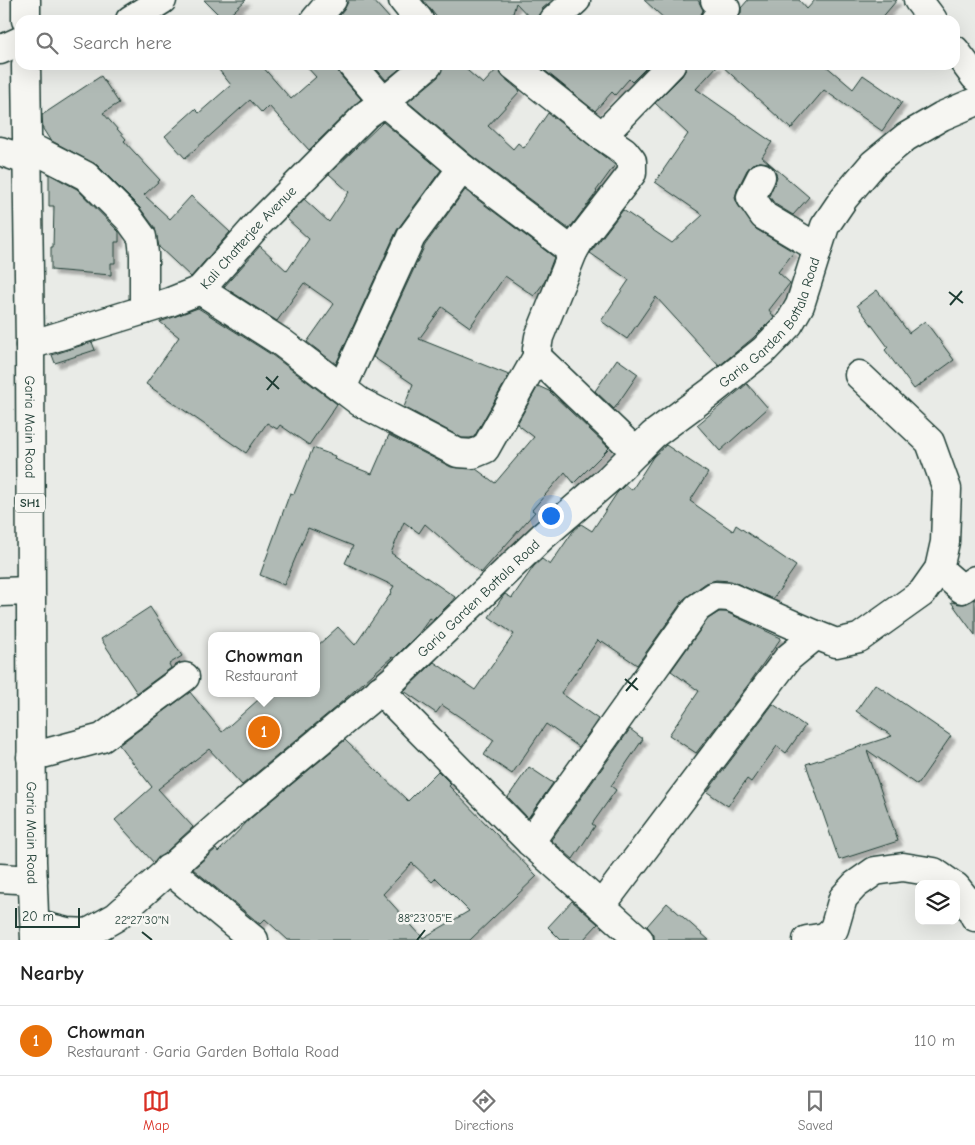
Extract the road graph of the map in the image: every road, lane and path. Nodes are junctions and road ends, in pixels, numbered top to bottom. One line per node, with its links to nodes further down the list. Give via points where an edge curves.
1 (26, 0): 7 (street)
2 (162, 0): 8 (street)
3 (332, 0): 9 (street)
4 (403, 0): 10 (street)
5 (576, 0): 11 (street)
6 (918, 0): 12 (street)
7 (26, 15)
8 (138, 15)
9 (319, 15)
10 (415, 15)
11 (560, 15)
12 (929, 15)
13 (15, 43): 14 (street)
14 (0, 50)
15 (960, 57): 21 (street)
16 (26, 70): 26 (street, Garia Main Road / SH1)
17 (356, 70): 22 (street)
18 (422, 70): 22 (street, Kali Chatterjee Avenue)
19 (519, 70): 24 (street)
20 (666, 70): 24 (street)
21 (975, 77)
22 (384, 102): 27 (street); 31 (street, Kali Chatterjee Avenue, via 367,114 258,224)
23 (975, 102): 29 (street, Garia Garden Bottala Road, via 906,137 873,164 825,226)
24 (602, 136): 30 (street, via 624,151 632,161 632,173)
25 (0, 151): 26 (street)
26 (26, 152): 32 (street, via 86,176 129,219 142,237); 33 (street, Garia Main Road / SH1)
27 (462, 168): 30 (street); 36 (street, via 412,237)
28 (761, 177): 29 (street, via 751,197 764,216)
29 (818, 248): 37 (street, Garia Garden Bottala Road, via 800,304 789,324 764,350 653,435)
30 (573, 252): 34 (street, via 539,337)
31 (200, 290): 32 (street, Kali Chatterjee Avenue); 36 (street, via 281,342)
32 (144, 310): 33 (street, Kali Chatterjee Avenue)
33 (30, 345): 40 (street, Garia Main Road / SH1)
34 (538, 357): 36 (street, via 485,449 473,454 458,453 360,402); 37 (street)
35 (858, 375): 38 (street, via 930,442 948,488 946,542)
36 (342, 388)
37 (636, 452): 44 (street, Garia Garden Bottala Road)
38 (939, 569): 39 (street, via 962,589); 42 (street, via 922,593 859,638 836,643)
39 (975, 580)
40 (30, 591): 41 (street); 45 (street, Garia Main Road / SH1)
41 (0, 592)
42 (816, 636): 46 (street, via 730,597 715,596 697,608); 52 (street, via 788,658)
43 (186, 676): 45 (street, via 102,738)
44 (380, 690): 46 (street); 47 (street, Garia Garden Bottala Road)
45 (31, 757): 49 (street, Garia Main Road / SH1)
46 (530, 842): 52 (street)
47 (168, 869): 55 (street, Garia Garden Bottala Road, via 116,917 88,933); 56 (street)
48 (0, 878): 49 (street)
49 (33, 880): 55 (street, Garia Main Road / SH1)
50 (945, 880): 58 (street, via 934,872 903,867 875,871 843,898 834,929 825,937)
51 (960, 892): 53 (street)
52 (601, 906): 57 (street)
53 (975, 917)
54 (975, 921): 59 (street)
55 (35, 932)
56 (254, 940)
57 (638, 940)
58 (807, 940)
59 (972, 940)

